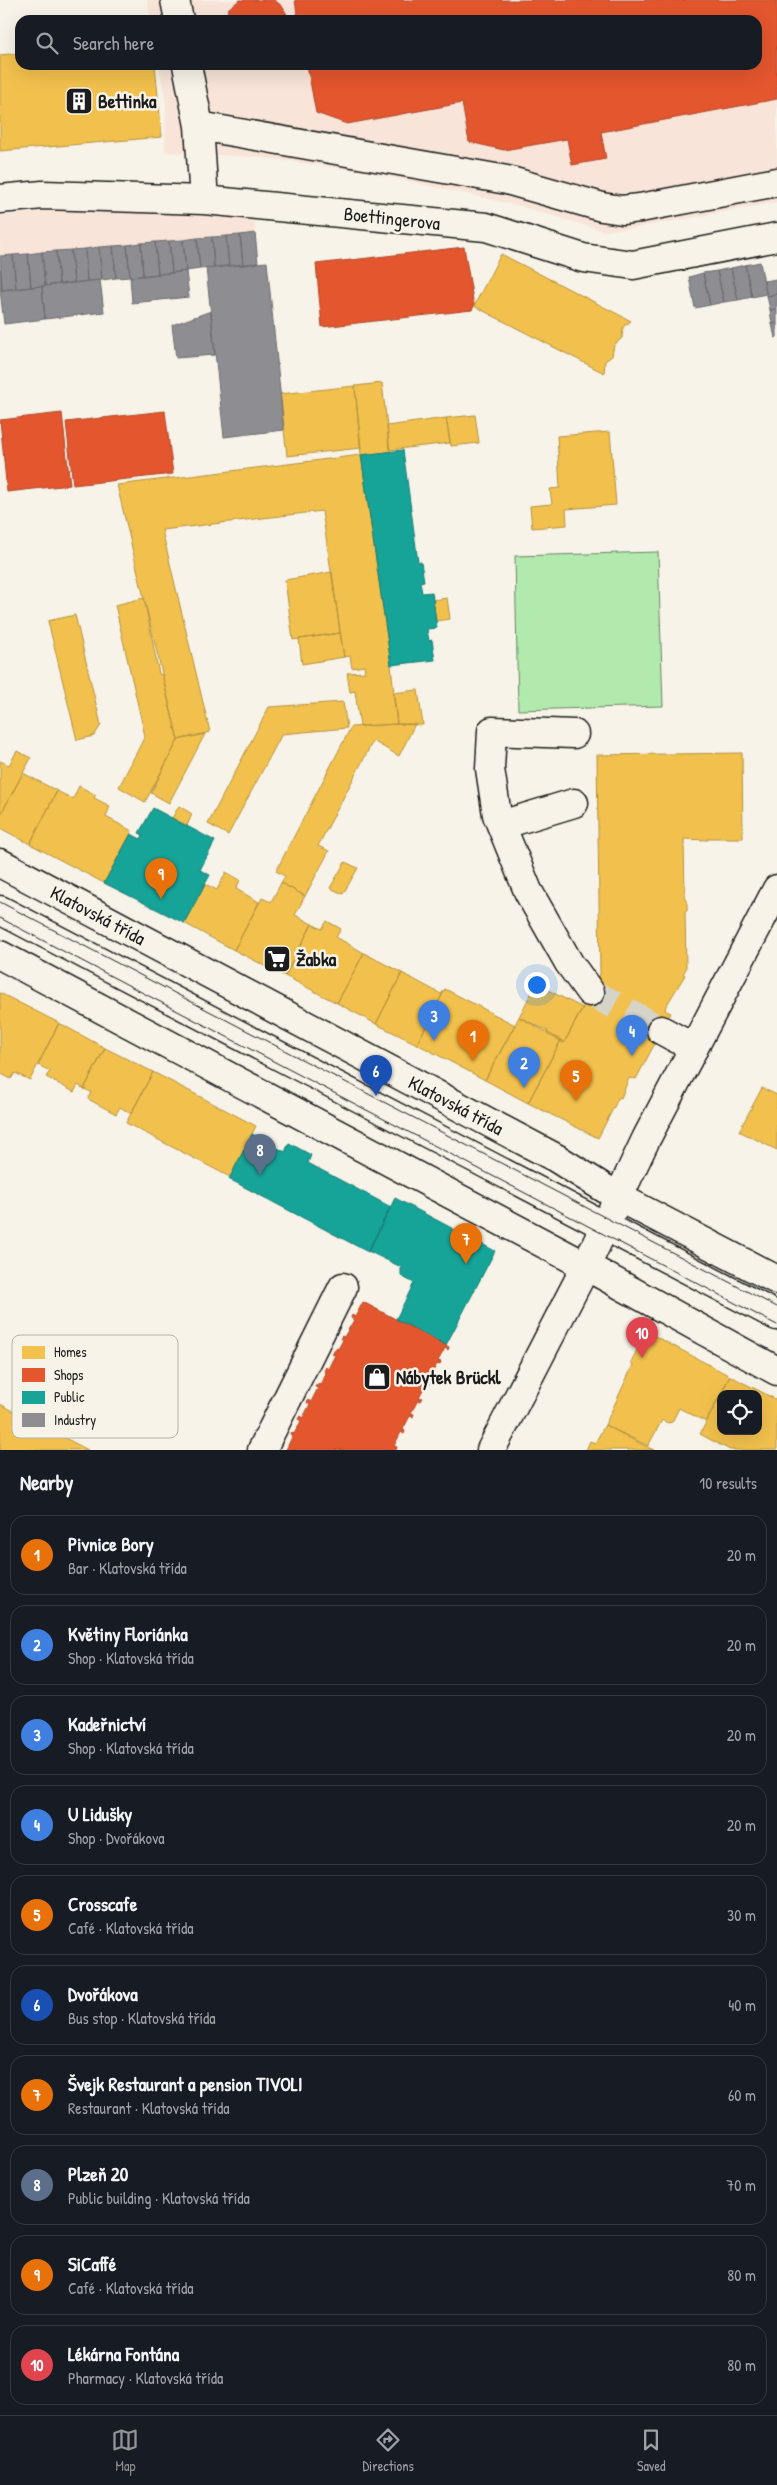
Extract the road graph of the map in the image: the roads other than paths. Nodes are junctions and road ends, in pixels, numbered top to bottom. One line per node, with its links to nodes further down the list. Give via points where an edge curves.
1 (175, 0): 2 (main road)
2 (178, 15)
3 (188, 70): 4 (main road)
4 (199, 126): 5 (main road, via 507,180 622,210); 7 (main road)
5 (777, 182)
6 (0, 199): 7 (main road, Boettingerova, via 42,195)
7 (204, 200): 8 (main road, Boettingerova, via 486,228 582,258 634,265)
8 (777, 237)
9 (574, 734): 11 (main road, via 492,731 490,769)
10 (574, 803): 11 (main road)
11 (501, 825): 16 (main road, via 528,891 569,963)
12 (0, 863): 19 (main road, Klatovská třída, via 556,1158)
13 (777, 889): 18 (main road)
14 (0, 910): 20 (main road, Klatovská třída)
15 (0, 955): 21 (main road)
16 (590, 992)
17 (661, 1030): 18 (main road)
18 (694, 1048): 19 (main road, via 646,1139)
19 (620, 1198): 20 (main road); 22 (main road, Klatovská třída)
20 (606, 1226): 21 (main road); 24 (main road, Klatovská třída)
21 (586, 1266): 25 (main road); 27 (main road)
22 (777, 1280)
23 (343, 1287): 26 (main road)
24 (777, 1316)
25 (777, 1371)
26 (262, 1450)
27 (492, 1450)

